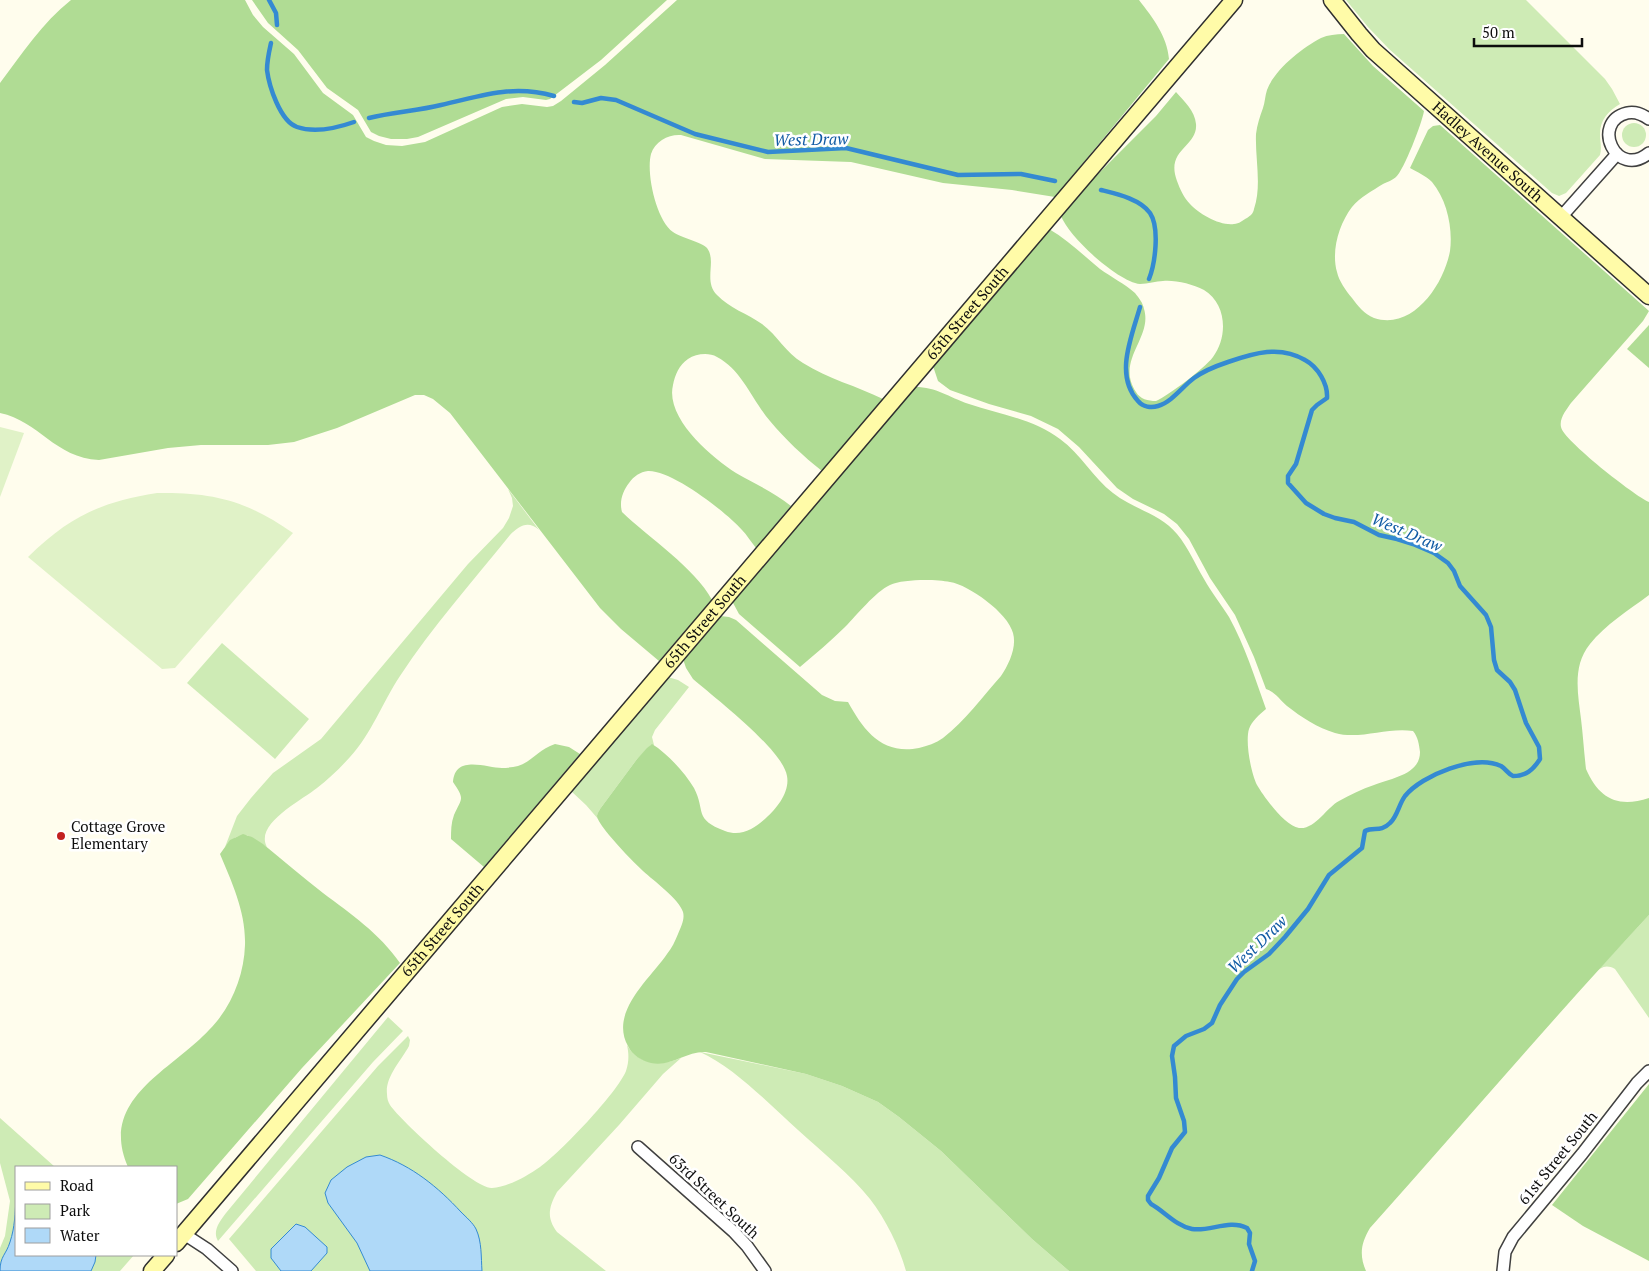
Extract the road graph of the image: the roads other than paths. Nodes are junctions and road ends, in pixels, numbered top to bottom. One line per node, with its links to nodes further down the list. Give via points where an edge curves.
1 (1234, 0): 10 (street, 65th Street South)
2 (1332, 0): 6 (street, Hadley Avenue South, via 1373,50)
3 (1649, 119): 5 (street, via 1634,112 1615,120 1609,135)
4 (1649, 153): 5 (street, via 1632,160)
5 (1617, 154): 6 (street)
6 (1561, 217): 7 (street, Hadley Avenue South)
7 (1649, 296)
8 (1649, 1071): 15 (street, 61st Street South, via 1513,1237 1505,1252)
9 (638, 1147): 14 (street, 63rd Street South, via 734,1232)
10 (180, 1239): 13 (street, via 207,1249)
11 (165, 1256): 12 (street)
12 (152, 1271)
13 (232, 1271)
14 (765, 1271)
15 (1503, 1271)

